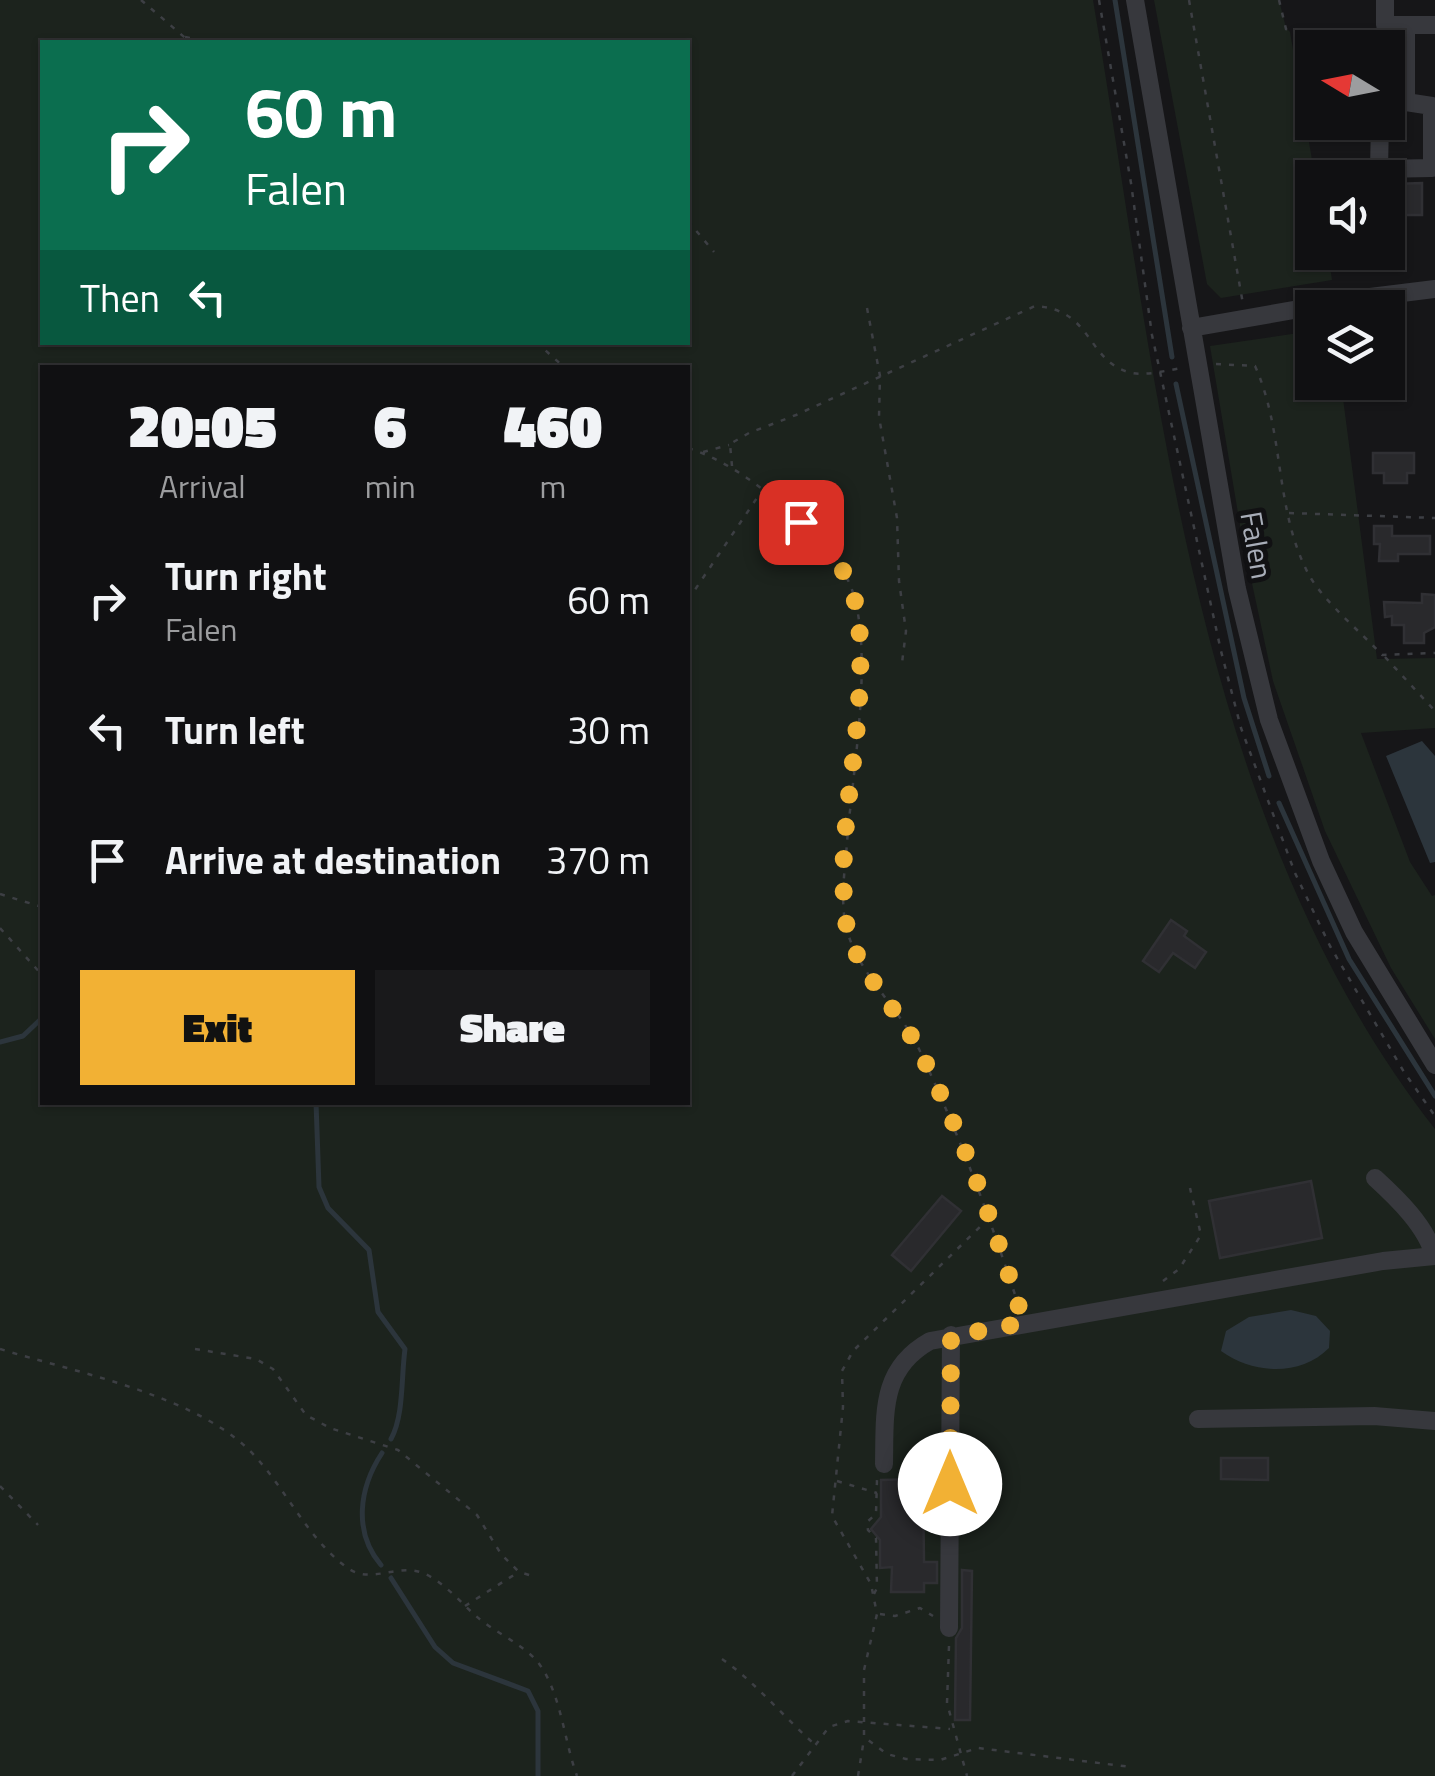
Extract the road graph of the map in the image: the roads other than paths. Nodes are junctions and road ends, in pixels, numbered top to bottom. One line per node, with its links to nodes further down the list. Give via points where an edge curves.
1 (1135, 0): 9 (street, Falen)
2 (1384, 0): 3 (street, via 1385,25)
3 (1406, 25): 4 (street); 5 (street)
4 (1435, 25)
5 (1405, 34)
6 (1405, 104): 7 (street, via 1432,106 1432,168 1379,168)
7 (1380, 140)
8 (1435, 289): 9 (street)
9 (1191, 328): 10 (street, Falen, via 1248,644 1290,781 1354,932)
10 (1435, 1064)
11 (1375, 1178): 12 (street, via 1431,1243)
12 (1434, 1256): 13 (street)
13 (951, 1336): 16 (street, via 915,1349 894,1377); 17 (street)
14 (1198, 1419): 15 (street)
15 (1435, 1421)
16 (884, 1464)
17 (949, 1628)

